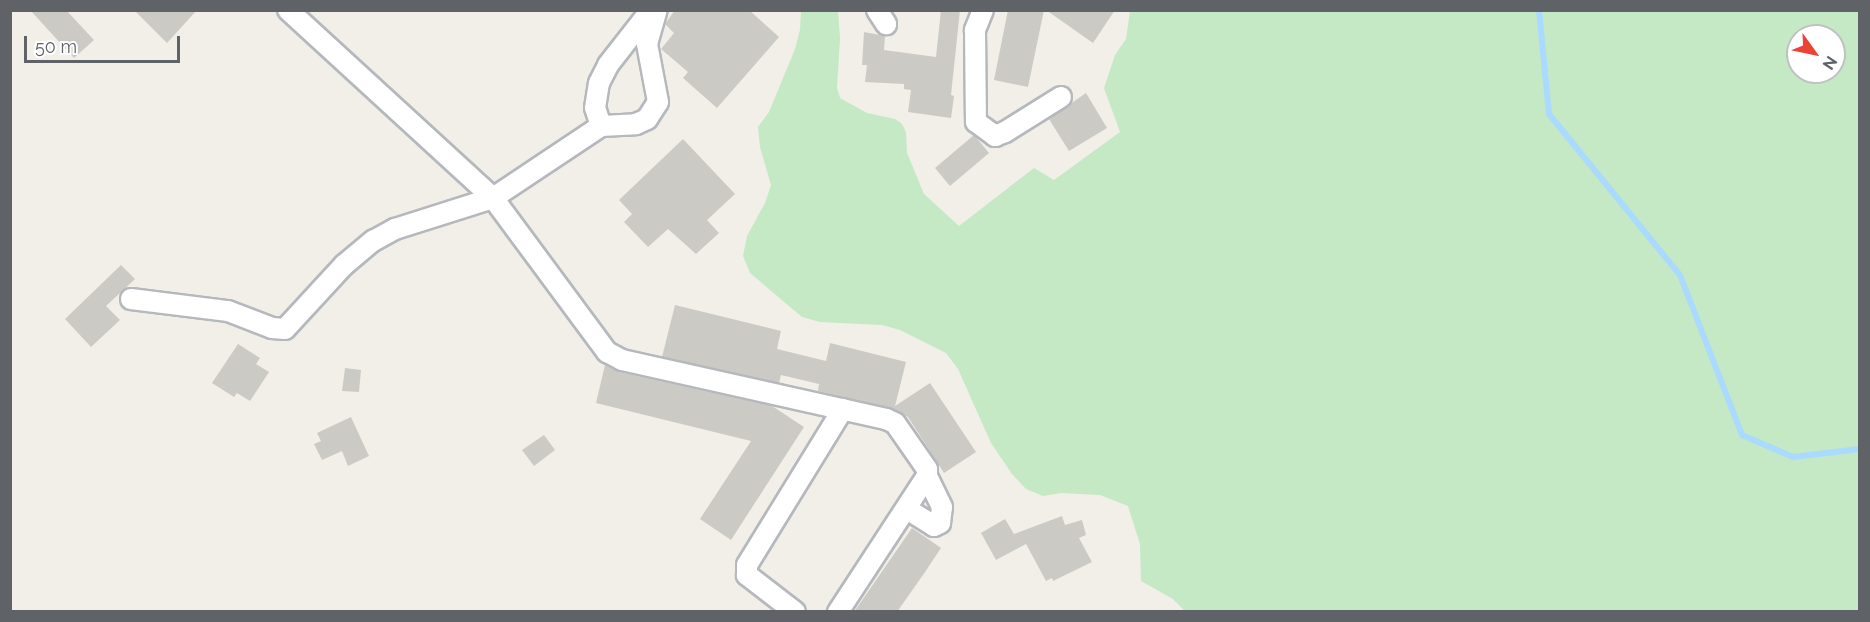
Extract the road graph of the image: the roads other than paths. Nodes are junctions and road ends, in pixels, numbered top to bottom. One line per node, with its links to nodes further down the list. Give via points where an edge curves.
1 (288, 10): 7 (street)
2 (651, 10): 6 (street, via 608,65 599,83 595,108)
3 (657, 10): 6 (street, via 647,44 658,102 647,119 636,124)
4 (983, 10): 5 (street, via 975,30 976,122 994,136)
5 (1062, 97)
6 (601, 126): 7 (street)
7 (493, 198): 8 (street, via 395,229 373,241 280,331 228,311); 9 (street, via 607,352 622,360)
8 (131, 299)
9 (843, 409): 10 (street, via 895,423 927,469); 12 (street, via 747,565 747,575)
10 (927, 476): 11 (street); 11 (street, via 942,507 940,523 934,526)
11 (907, 509): 13 (street)
12 (795, 612)
13 (838, 612)

